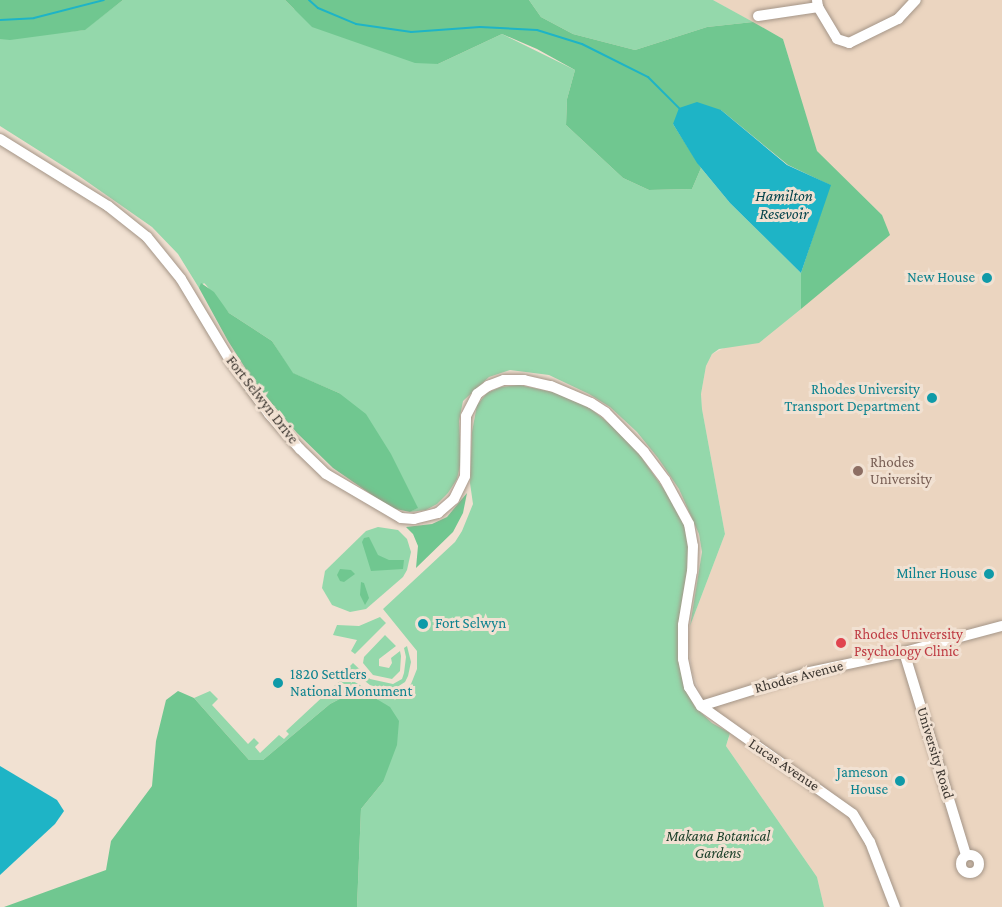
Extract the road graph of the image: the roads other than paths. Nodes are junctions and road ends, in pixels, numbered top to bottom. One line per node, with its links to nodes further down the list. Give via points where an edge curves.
1 (916, 0): 2 (street, via 898,19 849,43 837,39)
2 (818, 4): 3 (street)
3 (758, 16)
4 (0, 139): 5 (street, Fort Selwyn Drive, via 108,206 147,237 181,279 231,362 300,449 326,474 401,518 432,516 454,500 465,476 466,416 477,394 488,386 504,380 551,386 604,412 644,452 689,524 692,571)
5 (683, 625): 8 (street, Lucas Avenue, via 685,673)
6 (1002, 626): 7 (street, Rhodes Avenue)
7 (904, 652): 8 (street, Rhodes Avenue, via 810,672); 9 (street, University Road)
8 (701, 706): 10 (street, Lucas Avenue, via 853,814 870,842)
9 (966, 855)
10 (895, 907)

